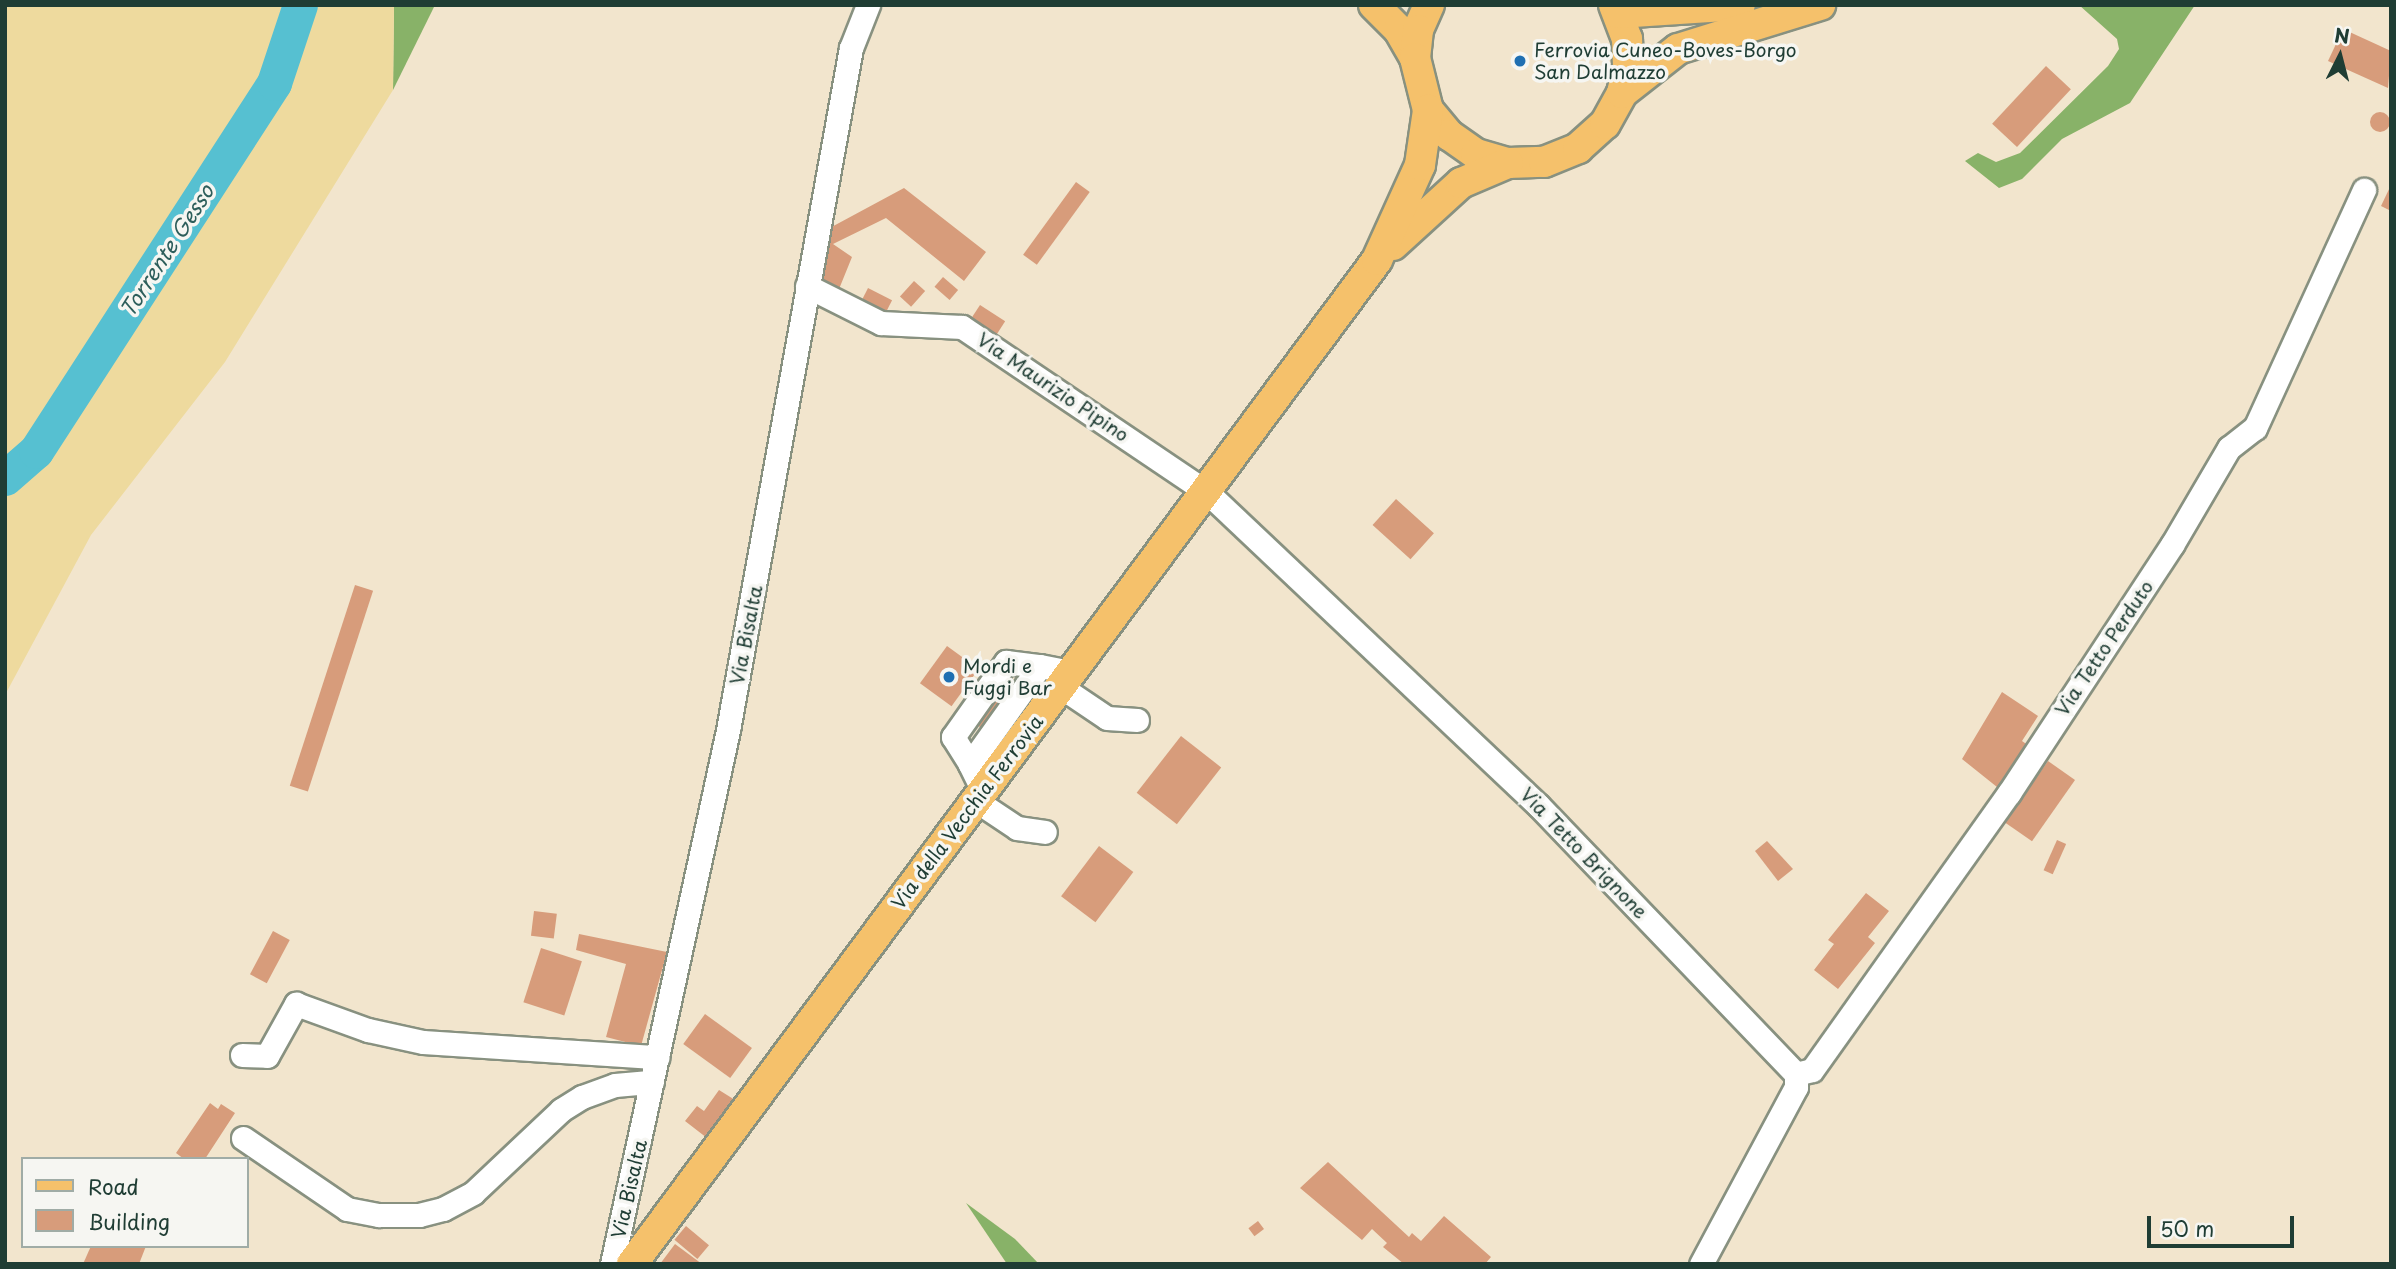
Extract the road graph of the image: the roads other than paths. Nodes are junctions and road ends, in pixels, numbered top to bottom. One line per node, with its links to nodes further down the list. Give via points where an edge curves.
1 (868, 5): 13 (lane, Via Bisalta, via 851,48)
2 (1374, 5): 7 (main road, via 1399,30)
3 (1429, 5): 7 (main road, via 1418,30)
4 (1740, 5): 6 (main road)
5 (1820, 5): 8 (main road, via 1678,49)
6 (1616, 9): 8 (main road, via 1628,66)
7 (1415, 58): 9 (main road)
8 (1622, 93): 10 (main road, via 1605,124 1578,148 1544,162)
9 (1428, 110): 10 (main road, via 1449,135 1476,154); 12 (main road, Via della Vecchia Ferrovia, via 1420,164)
10 (1508, 163): 12 (main road, Via della Vecchia Ferrovia, via 1461,183)
11 (2364, 190): 21 (lane, Via Tetto Perduto, via 2255,428 2229,448 2172,545 2009,793 1812,1070)
12 (1377, 260): 14 (main road, Via della Vecchia Ferrovia)
13 (807, 286): 14 (lane, Via Maurizio Pipino, via 881,323 962,327); 20 (lane, Via Bisalta, via 728,730)
14 (1208, 493): 15 (main road, Via della Vecchia Ferrovia); 21 (lane, Via Tetto Brignone, via 1538,805)
15 (1057, 675): 16 (lane, via 1107,718); 17 (main road, Via della Vecchia Ferrovia); 17 (lane, via 1006,662 953,737)
16 (1138, 720)
17 (976, 784): 18 (lane, via 1017,828); 24 (main road, Via della Vecchia Ferrovia)
18 (1045, 832)
19 (242, 1055): 20 (lane, via 267,1056 296,1004 423,1042)
20 (658, 1057): 22 (lane, Via Bisalta)
21 (1796, 1074): 25 (lane, via 1796,1087)
22 (653, 1082): 23 (lane, via 615,1085 582,1097 561,1110 473,1193 419,1215 347,1209); 24 (lane, Via Bisalta)
23 (243, 1138)
24 (626, 1262)
25 (1701, 1264)

